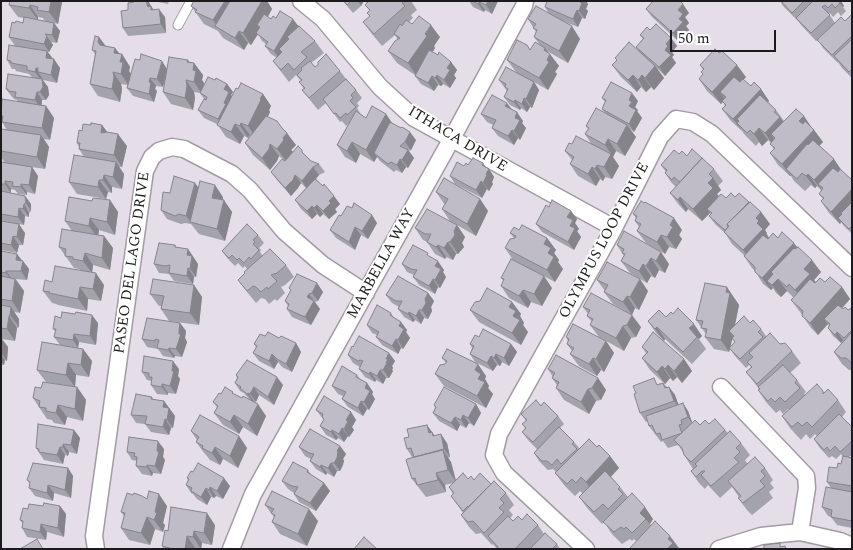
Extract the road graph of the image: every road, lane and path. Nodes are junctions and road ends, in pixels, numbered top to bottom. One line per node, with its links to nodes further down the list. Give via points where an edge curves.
1 (191, 1): 4 (lane)
2 (301, 1): 5 (street, ITHACA DRIVE, via 323,19 380,87 414,118)
3 (525, 1): 5 (street, MARBELLA WAY)
4 (178, 25)
5 (451, 140): 6 (street, ITHACA DRIVE); 8 (street, MARBELLA WAY)
6 (614, 228): 7 (street, OLYMPUS LOOP DRIVE, via 660,137 676,119 684,120 712,134); 14 (street, OLYMPUS LOOP DRIVE, via 499,434 494,455 504,473)
7 (852, 268)
8 (366, 293): 12 (street, PASEO DEL LAGO DRIVE, via 323,266 284,231 250,190 232,174 184,149 172,147 152,157 145,171 94,536); 13 (street, MARBELLA WAY, via 253,494)
9 (721, 387): 10 (street, via 806,476)
10 (800, 532): 11 (street); 15 (street, via 761,536)
11 (852, 546)
12 (96, 549)
13 (231, 549)
14 (586, 549)
15 (720, 549)

